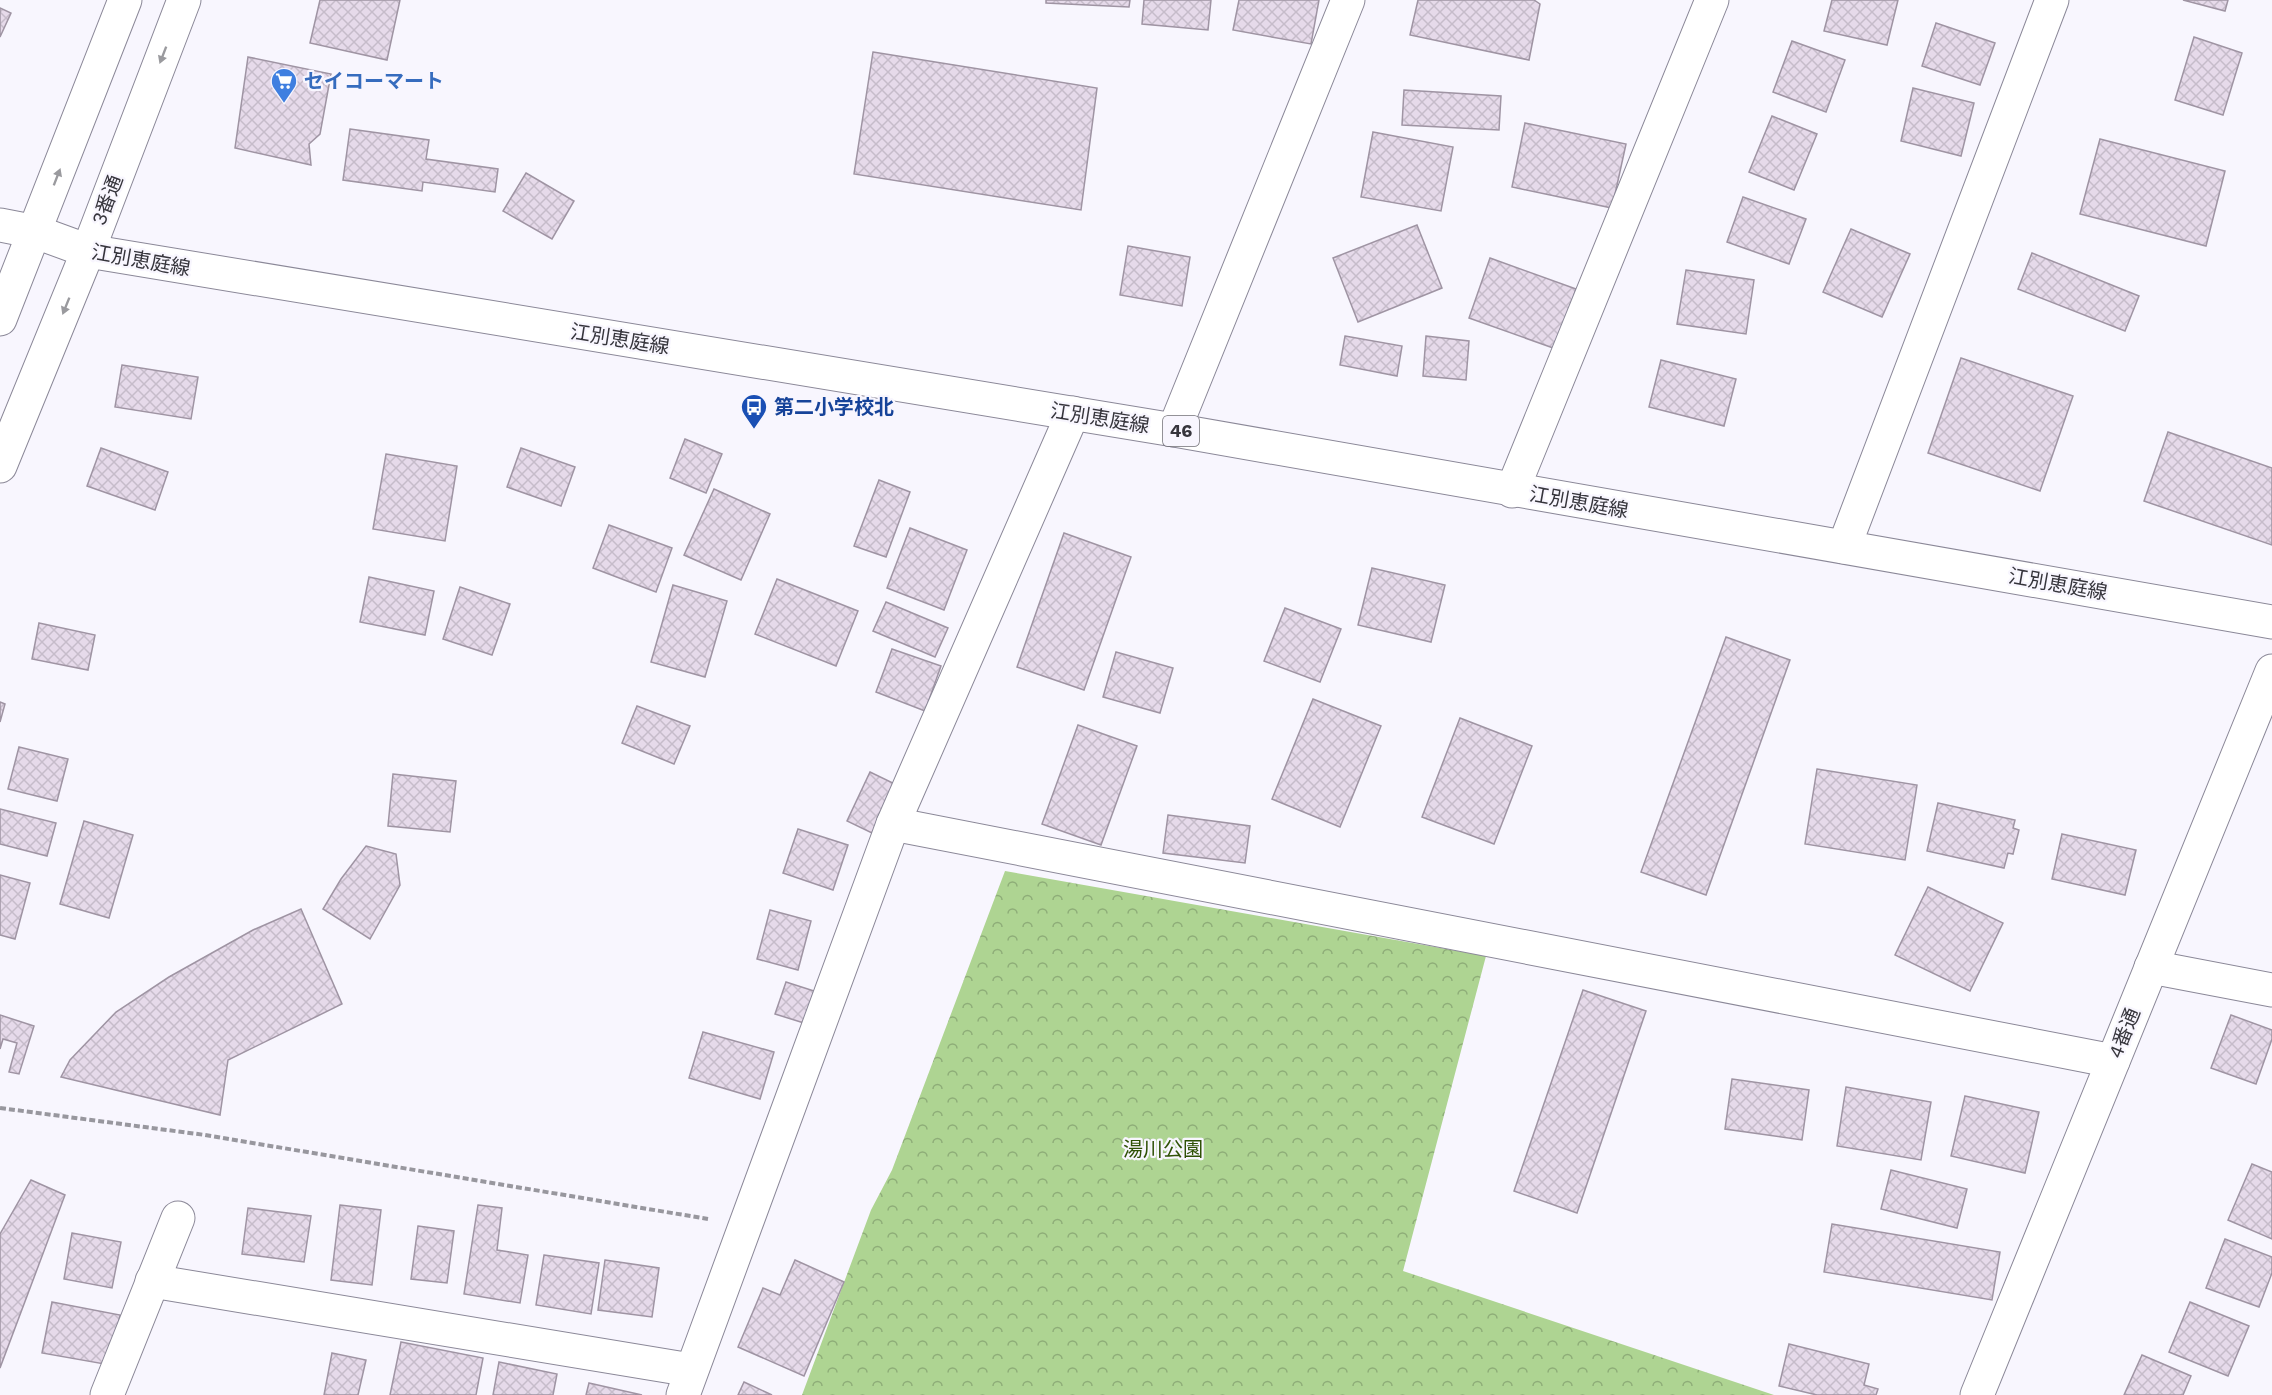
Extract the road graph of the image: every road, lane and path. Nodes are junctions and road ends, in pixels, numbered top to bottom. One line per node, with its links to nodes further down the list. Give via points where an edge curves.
1 (125, 0): 7 (street, one-way to 1)
2 (184, 0): 8 (street, 3番通, one-way to 8)
3 (1348, 0): 11 (street)
4 (1712, 0): 13 (street)
5 (2052, 0): 14 (street)
6 (0, 225): 7 (street, 江別恵庭線 / 46)
7 (36, 232): 8 (street, 江別恵庭線 / 46); 9 (street)
8 (88, 251): 10 (street, 江別恵庭線 / 46); 12 (street, 3番通, one-way to 12)
9 (0, 319)
10 (1073, 413): 11 (street, 江別恵庭線 / 46); 17 (street)
11 (1174, 430): 13 (street, 江別恵庭線 / 46)
12 (0, 466)
13 (1512, 491): 14 (street, 江別恵庭線 / 46)
14 (1844, 547): 15 (street, 江別恵庭線 / 46)
15 (2272, 622)
16 (2272, 671): 18 (street, 4番通)
17 (893, 824): 20 (street); 23 (street)
18 (2151, 967): 19 (street); 20 (street, 4番通)
19 (2272, 990)
20 (2113, 1061): 27 (street, 4番通)
21 (0, 1108): 23 (path, via 205,1136)
22 (178, 1218): 24 (street)
23 (745, 1225): 25 (street)
24 (152, 1281): 25 (street); 26 (street)
25 (687, 1383)
26 (107, 1395)
27 (1977, 1395)

